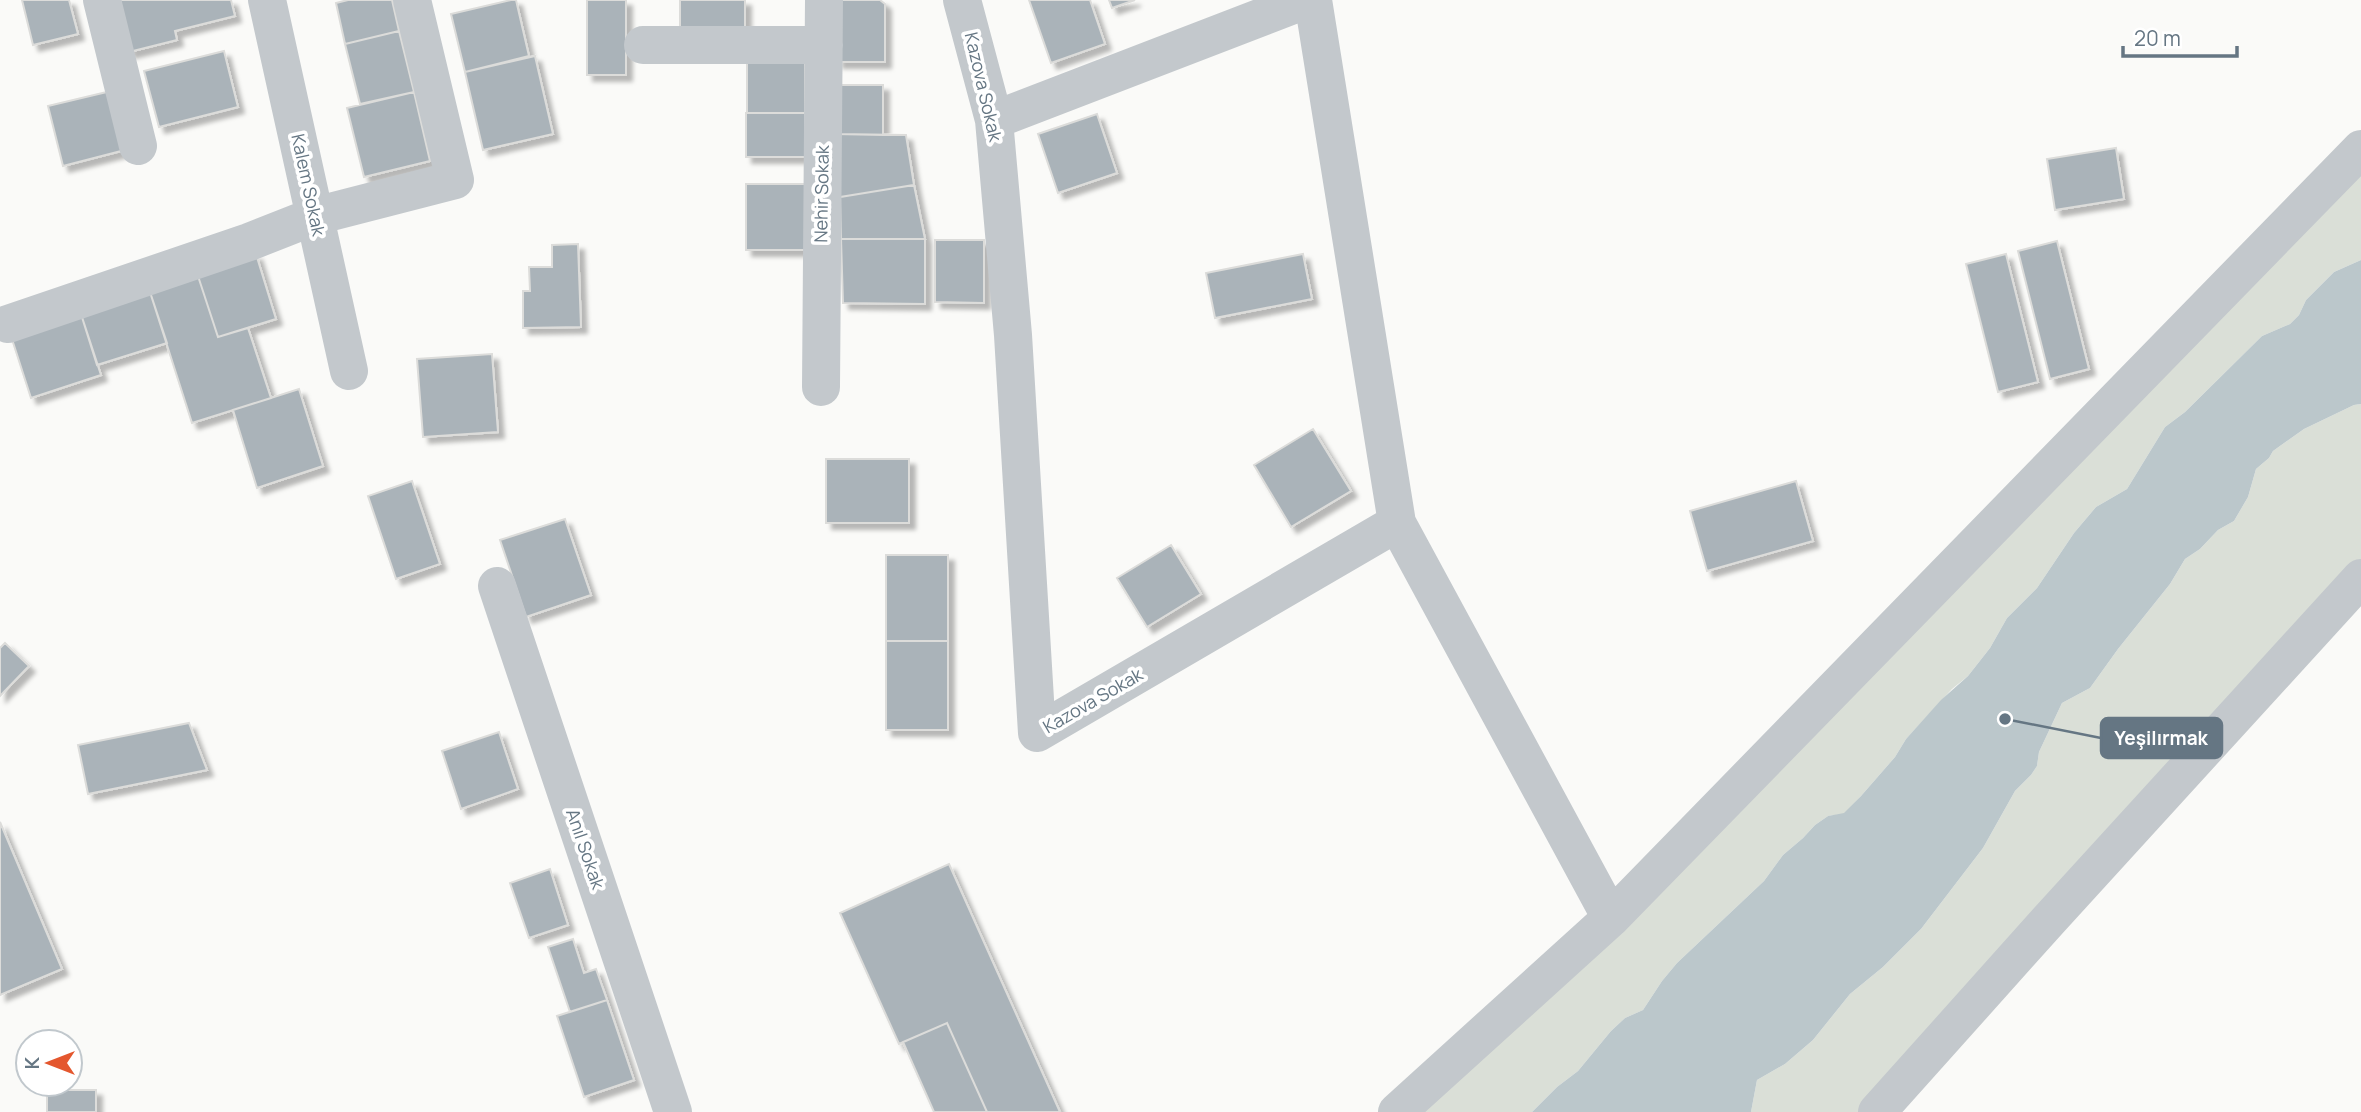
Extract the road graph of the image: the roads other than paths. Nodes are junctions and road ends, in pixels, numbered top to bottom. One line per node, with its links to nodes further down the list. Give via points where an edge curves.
1 (102, 0): 11 (street)
2 (267, 0): 13 (street, Kalem Sokak)
3 (412, 0): 13 (street, via 455,180)
4 (824, 0): 8 (street, Nehir Sokak)
5 (962, 0): 10 (street, Kazova Sokak)
6 (1307, 0): 10 (street)
7 (1313, 0): 17 (street)
8 (824, 45): 9 (street); 16 (street, Nehir Sokak)
9 (643, 46)
10 (994, 120): 17 (street, Kazova Sokak, via 1013,335 1037,733)
11 (138, 146)
12 (2361, 149): 20 (street)
13 (315, 216): 14 (street); 15 (street, Kalem Sokak)
14 (8, 324)
15 (349, 370)
16 (821, 387)
17 (1397, 523): 20 (street)
18 (2361, 578): 23 (street)
19 (496, 586): 21 (street, Anıl Sokak)
20 (1611, 918): 22 (street)
21 (673, 1112)
22 (1397, 1112)
23 (1877, 1112)

